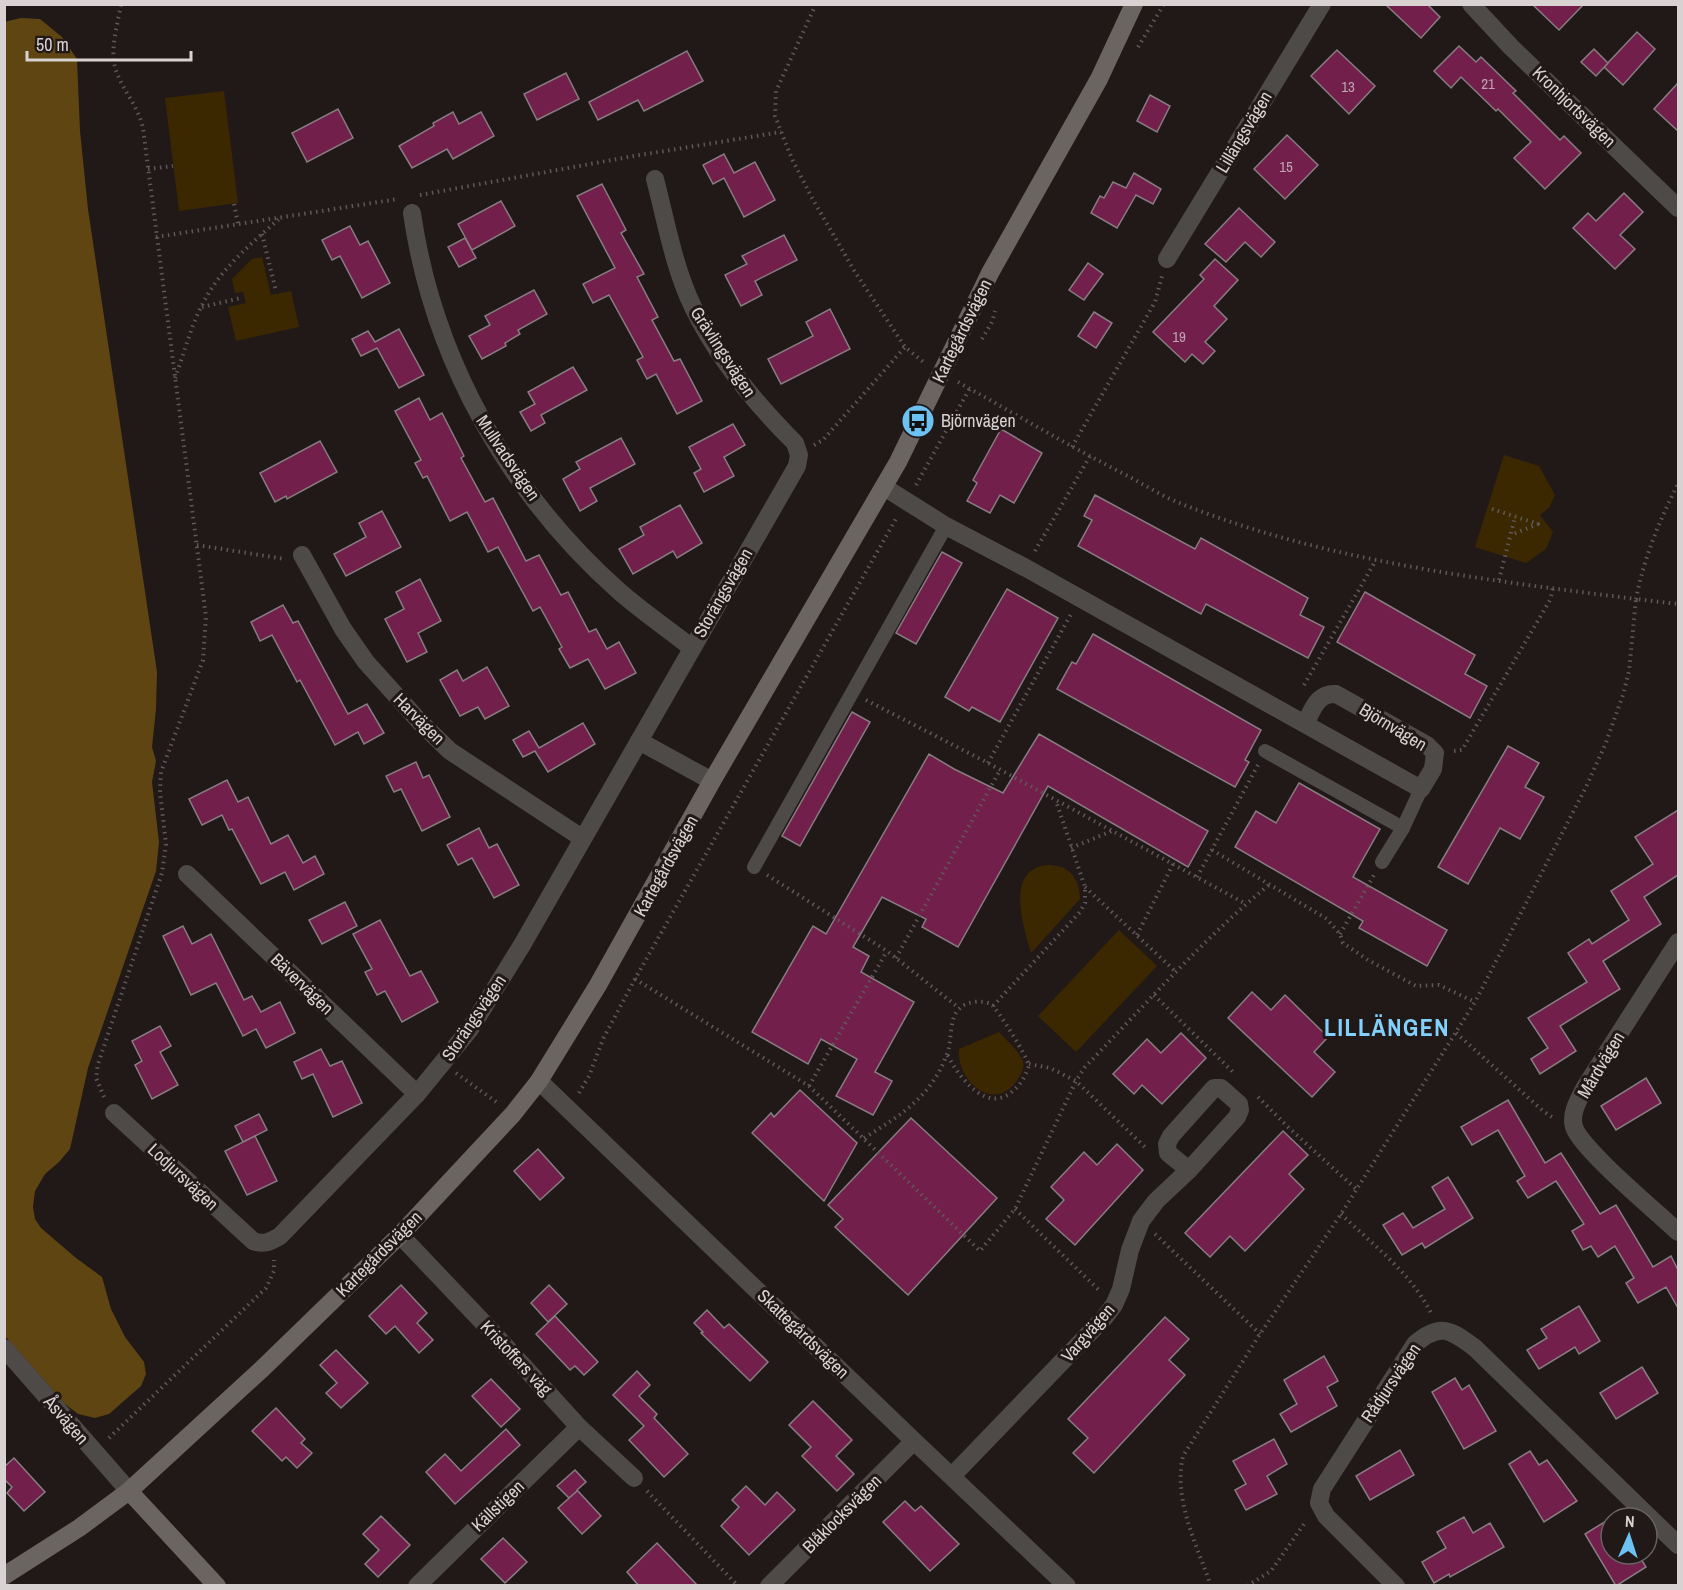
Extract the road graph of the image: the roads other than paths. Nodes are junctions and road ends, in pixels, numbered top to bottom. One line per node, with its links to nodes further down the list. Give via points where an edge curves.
1 (1134, 4): 9 (street, Kartegårdsvägen, via 1099,79 990,273)
2 (1322, 4): 7 (street, Lillängsvägen)
3 (1471, 4): 6 (street, Kronhjortsvägen)
4 (655, 179): 8 (street, Grävlingsvägen, via 692,306 736,379)
5 (408, 203): 12 (street, Mullvadsvägen, via 436,318 464,386 495,443 566,537 619,591)
6 (1678, 208)
7 (1167, 259)
8 (797, 449): 12 (street, Storängsvägen, via 797,466)
9 (884, 487): 10 (street); 16 (street, Kartegårdsvägen)
10 (946, 525): 13 (street); 21 (lane)
11 (302, 555): 19 (street, Harvägen, via 366,662 420,722 450,750)
12 (692, 648): 14 (street, Storängsvägen)
13 (1305, 724): 17 (street); 17 (street, Björnvägen, via 1322,696 1336,694 1427,745 1435,753 1433,769)
14 (639, 741): 16 (street); 19 (street, Storängsvägen)
15 (1265, 751): 18 (lane)
16 (712, 782): 24 (street, Kartegårdsvägen, via 598,986)
17 (1420, 789): 18 (lane)
18 (1402, 828): 20 (lane)
19 (582, 838): 25 (street, Storängsvägen, via 476,1020)
20 (1382, 862)
21 (753, 867)
22 (187, 874): 25 (street, Bävervägen)
23 (1678, 942): 28 (street, Mårdvägen, via 1585,1087 1574,1113 1574,1127 1580,1137)
24 (539, 1081): 29 (street, Kartegårdsvägen); 33 (street, Skattegårdsvägen)
25 (417, 1094): 30 (street, Storängsvägen, via 280,1236)
26 (114, 1113): 30 (street, Lodjursvägen)
27 (1189, 1170): 34 (street, Vargvägen, via 1141,1221 1114,1305)
28 (1678, 1232)
29 (400, 1235): 32 (street, Kristoffers väg); 36 (street, Kartegårdsvägen)
30 (262, 1241)
31 (4, 1348): 36 (street, Åsvägen)
32 (579, 1427): 35 (street, Kristoffers väg); 40 (street, Källstigen)
33 (914, 1441): 34 (street, Skattegårdsvägen); 41 (street, Blåklocksvägen)
34 (952, 1476): 42 (street, Skattegårdsvägen)
35 (634, 1478)
36 (129, 1491): 38 (street, Kartegårdsvägen); 39 (street)
37 (1678, 1545): 43 (street, Rådjursvägen, via 1475,1348 1461,1337 1439,1329 1415,1344 1322,1489 1319,1503 1338,1529)
38 (4, 1576)
39 (217, 1586)
40 (417, 1586)
41 (769, 1586)
42 (1067, 1586)
43 (1396, 1586)

